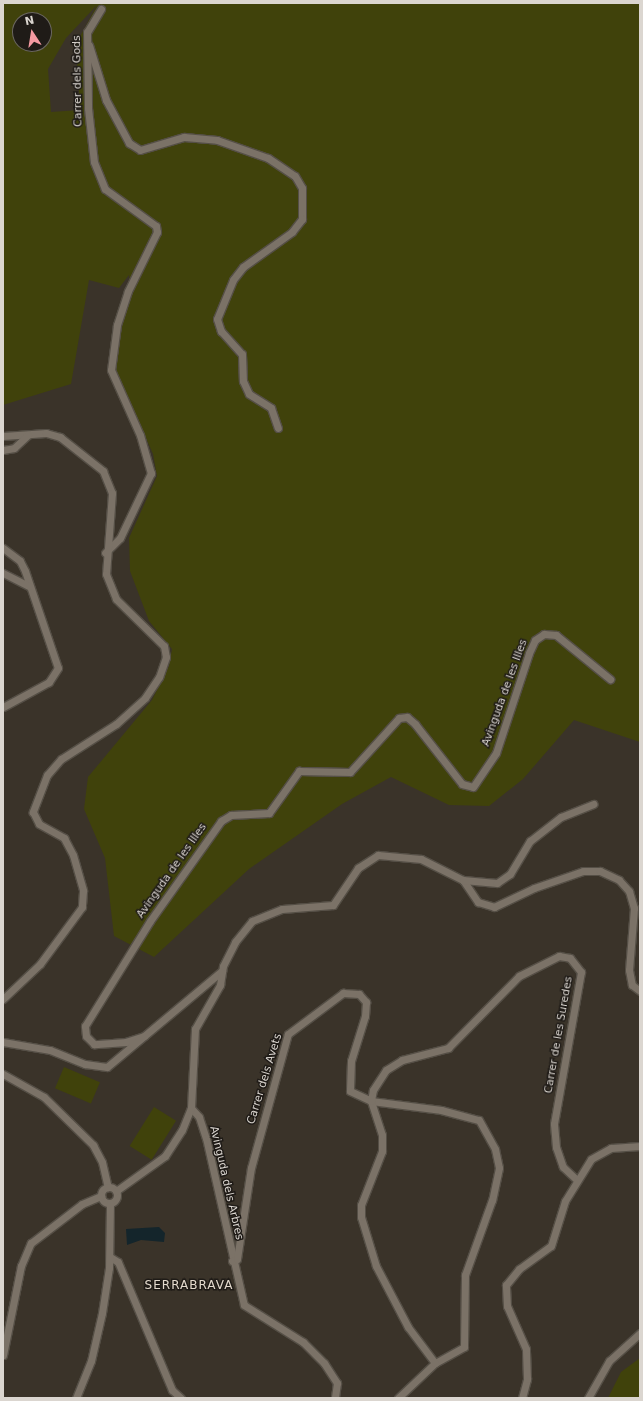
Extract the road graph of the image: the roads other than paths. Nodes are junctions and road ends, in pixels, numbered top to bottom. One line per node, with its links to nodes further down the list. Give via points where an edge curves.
1 (101, 10): 2 (street, Carrer dels Gods, via 92,19)
2 (88, 43): 3 (street, via 94,53 106,100 129,143 140,150 184,137 217,140 268,158 295,176 302,188 302,220 292,232 243,267 230,285 217,319 221,331 242,354 242,381 249,394 270,408); 8 (street, Carrer dels Gods, via 88,108 94,162 106,189 156,226 157,232 153,248 128,291 118,325 111,370 140,435 151,473 120,538)
3 (278, 428)
4 (28, 435): 5 (street); 6 (street, via 14,448); 8 (street, via 46,433 71,442 103,471 112,493)
5 (3, 436)
6 (3, 450)
7 (3, 548): 10 (street, via 20,561)
8 (105, 553): 17 (street, via 106,574 116,599 164,646 166,657 159,677 145,698 116,724 62,759 44,782 33,812 39,824 64,838 80,874 82,907 40,964)
9 (3, 573): 10 (street)
10 (29, 586): 12 (street, via 58,668 49,682)
11 (610, 679): 18 (street, Avinguda de les Illes, via 556,635 544,634 535,640 529,653 496,754 473,787 462,784 407,717 400,718 350,772 299,771 268,813 231,815 221,821 150,921 85,1026 86,1036 94,1044 126,1042)
12 (3, 707)
13 (594, 804): 14 (street, via 561,817 530,841 515,868 502,881)
14 (463, 880): 15 (street, via 421,859 378,855 358,868 333,905 282,909 252,921 235,942); 16 (street, via 478,902 494,907 534,888 583,871 600,871 619,880 629,891 634,908 629,970 632,985)
15 (222, 971): 18 (street); 22 (street, via 220,985 196,1029)
16 (640, 991)
17 (3, 998)
18 (144, 1036): 19 (street, via 107,1067 98,1067 50,1050)
19 (3, 1042)
20 (3, 1074): 25 (street, via 44,1097 92,1145 102,1162)
21 (371, 1101): 24 (street, Carrer de les Suredes, via 386,1070 402,1060 448,1048 519,976 547,960 570,958 581,972 581,985 554,1124 556,1147 563,1166); 30 (street, Carrer dels Avets, via 350,1091 351,1061 366,1002 359,994 343,993 288,1034 251,1168 237,1259); 33 (street, via 382,1135 382,1151 361,1205 361,1217 376,1266 408,1327); 33 (street, via 467,1115 479,1120 495,1149 498,1182 466,1275 464,1347)
22 (191, 1108): 26 (street, via 165,1156); 30 (street, Avinguda dels Arbres, via 199,1117 206,1138)
23 (640, 1146): 24 (street, via 599,1152)
24 (577, 1180): 38 (street, via 560,1213 551,1246 519,1269 506,1285 506,1306 526,1349 527,1379)
25 (108, 1187): 26 (street); 27 (street)
26 (116, 1191): 28 (street, via 117,1197)
27 (101, 1196): 28 (street); 32 (street, via 82,1204 31,1243 21,1266)
28 (110, 1203): 29 (street)
29 (110, 1257): 34 (street, via 118,1262); 35 (street, via 91,1362)
30 (232, 1261): 36 (street, Avinguda dels Arbres, via 244,1306 268,1324 303,1342 324,1363 337,1383)
31 (640, 1333): 39 (street, via 609,1361)
32 (3, 1355)
33 (435, 1363): 37 (street)
34 (177, 1396)
35 (76, 1398)
36 (335, 1398)
37 (398, 1398)
38 (522, 1398)
39 (588, 1398)

